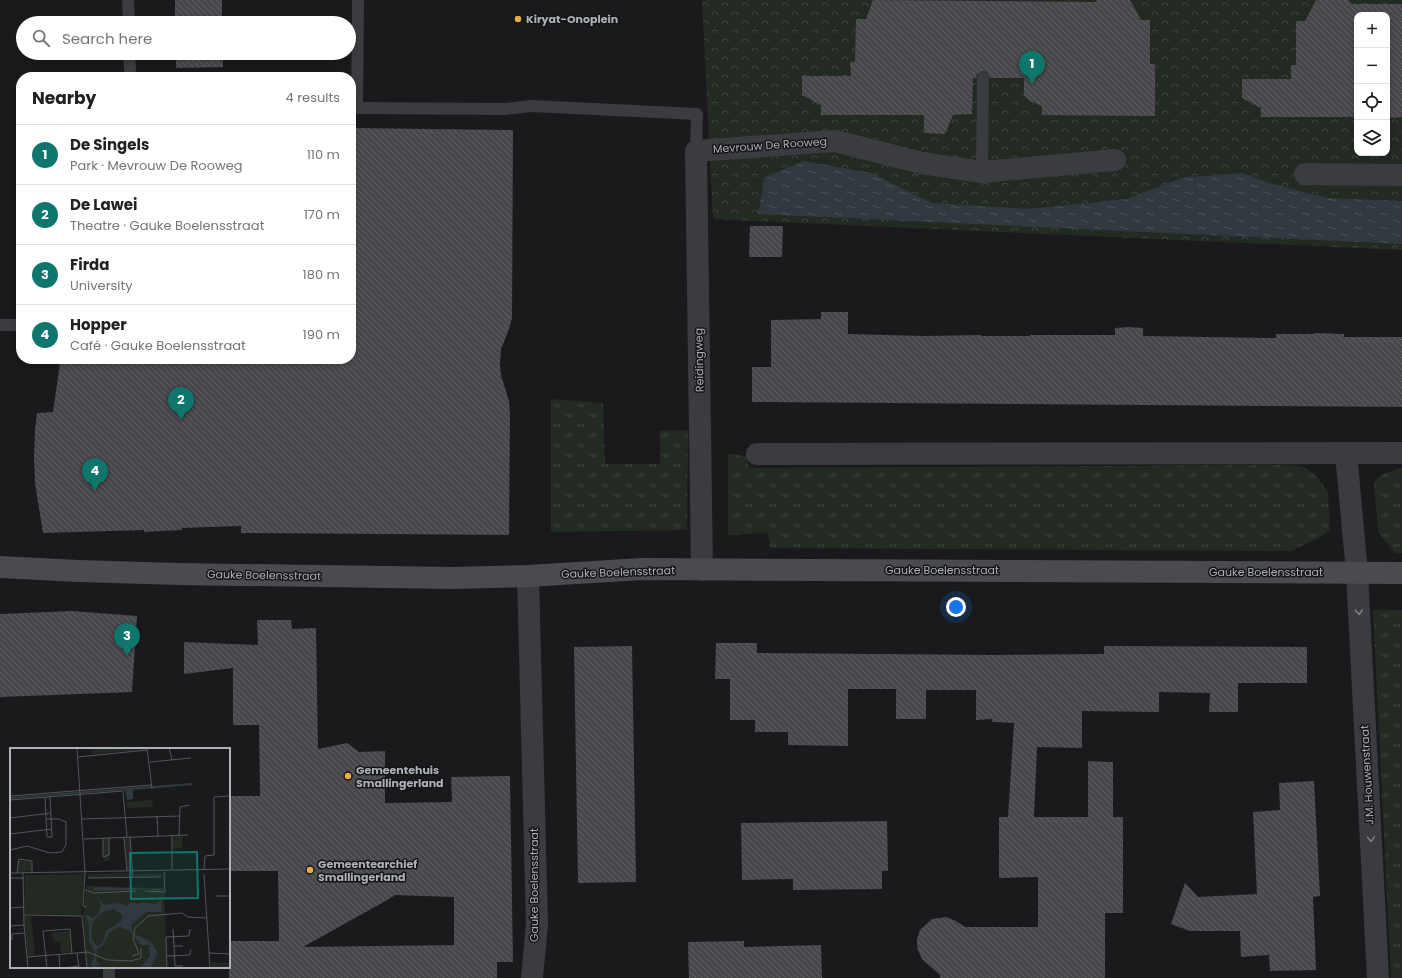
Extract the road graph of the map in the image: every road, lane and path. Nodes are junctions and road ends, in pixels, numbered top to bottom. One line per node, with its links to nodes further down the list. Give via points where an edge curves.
1 (128, 0): 3 (lane)
2 (358, 0): 4 (lane)
3 (129, 16)
4 (356, 54)
5 (129, 60): 7 (lane)
6 (356, 60): 8 (lane)
7 (130, 70)
8 (355, 72)
9 (984, 78): 13 (lane)
10 (356, 108): 11 (lane, Mevrouw De Rooweg, via 538,107 697,114)
11 (696, 151): 13 (street, Mevrouw De Rooweg, via 834,141 922,163); 22 (street, Reidingweg)
12 (1115, 160): 13 (street, Mevrouw De Rooweg)
13 (982, 172)
14 (1305, 174): 15 (street)
15 (1402, 174)
16 (0, 325): 17 (lane)
17 (16, 325)
18 (1346, 453): 19 (street); 20 (street); 23 (street)
19 (1402, 453)
20 (757, 454)
21 (0, 567): 25 (main road, Gauke Boelensstraat, via 326,577)
22 (702, 570): 23 (main road, Gauke Boelensstraat); 25 (main road, Gauke Boelensstraat, via 642,569)
23 (1356, 573): 24 (main road, Gauke Boelensstraat); 27 (street, J.M. Houwenstraat, one-way to 27)
24 (1402, 573)
25 (528, 576): 26 (street, Gauke Boelensstraat, via 537,924)
26 (532, 978)
27 (1378, 978)

